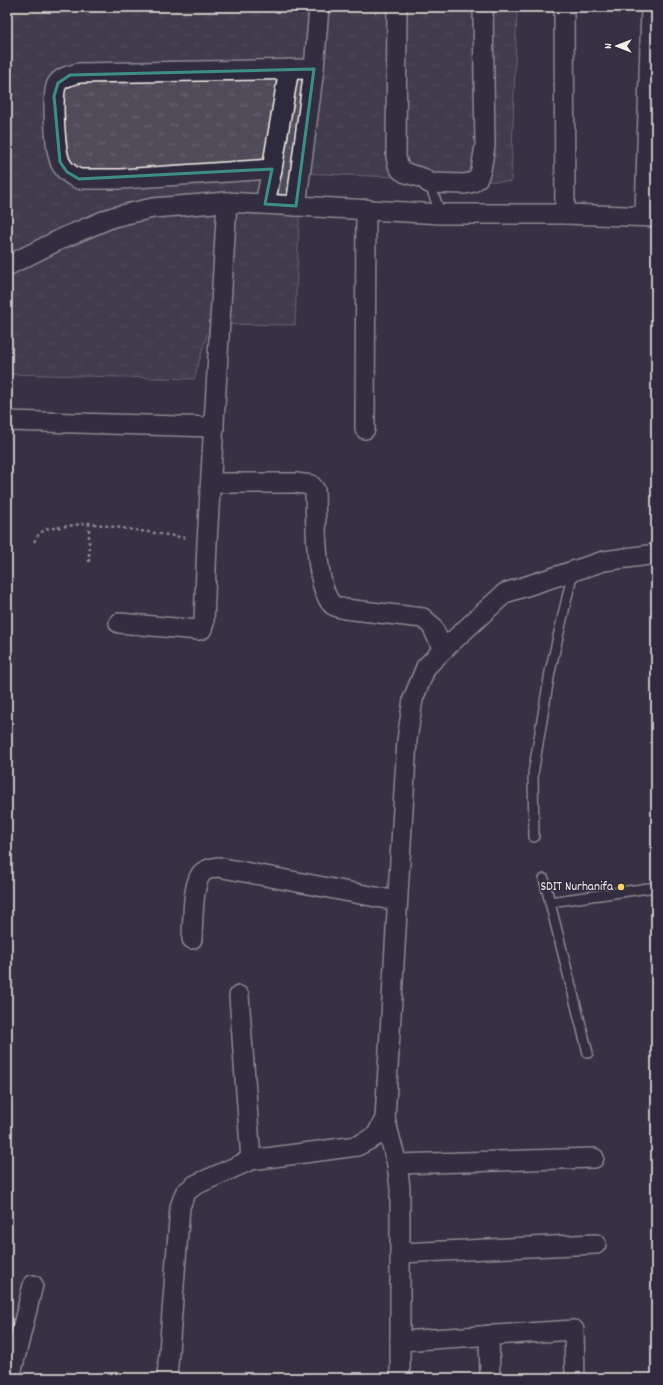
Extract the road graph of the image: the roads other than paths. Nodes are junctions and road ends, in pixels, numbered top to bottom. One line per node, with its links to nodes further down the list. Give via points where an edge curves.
1 (319, 7): 7 (street)
2 (397, 7): 9 (street, via 396,157 398,165 406,173 423,178)
3 (482, 7): 9 (street, via 485,146 481,170 473,182)
4 (564, 7): 15 (street)
5 (651, 7): 16 (street)
6 (289, 69): 7 (street); 8 (street); 8 (street, via 79,73 63,78 56,89 56,148 63,168 79,179 121,179)
7 (314, 69): 12 (street)
8 (272, 169): 11 (street)
9 (429, 183): 14 (lane)
10 (227, 202): 11 (street); 17 (street, via 153,208 113,217); 19 (street)
11 (265, 204): 12 (street)
12 (296, 206): 13 (street)
13 (366, 210): 14 (street); 20 (street)
14 (441, 214): 15 (street)
15 (565, 214): 16 (street)
16 (650, 217)
17 (7, 266)
18 (7, 421): 19 (street)
19 (214, 427): 21 (street)
20 (365, 429)
21 (211, 483): 24 (street, via 202,629); 25 (street, via 311,485 315,490 319,567 328,599 334,606 345,609 424,618 432,626)
22 (656, 554): 23 (street, via 604,561)
23 (573, 571): 25 (street, via 505,593); 26 (lane, via 550,672 533,774)
24 (118, 623)
25 (442, 650): 29 (street, via 426,667 413,699 407,740)
26 (534, 837)
27 (544, 879): 30 (lane)
28 (656, 887): 30 (lane)
29 (398, 901): 31 (street, via 218,867 201,874 195,890); 34 (street)
30 (550, 902): 33 (lane)
31 (192, 939)
32 (239, 996): 36 (street)
33 (588, 1053)
34 (385, 1119): 36 (street, via 376,1136 357,1146); 37 (street)
35 (594, 1158): 37 (street)
36 (251, 1160): 44 (street, via 195,1185 185,1193 180,1207)
37 (397, 1164): 39 (street, via 400,1188)
38 (596, 1244): 39 (street)
39 (400, 1253): 42 (street)
40 (33, 1285): 43 (street)
41 (489, 1335): 42 (street); 46 (street); 47 (street, via 574,1330)
42 (400, 1341): 45 (street)
43 (10, 1378)
44 (167, 1378)
45 (400, 1378)
46 (490, 1378)
47 (576, 1378)

